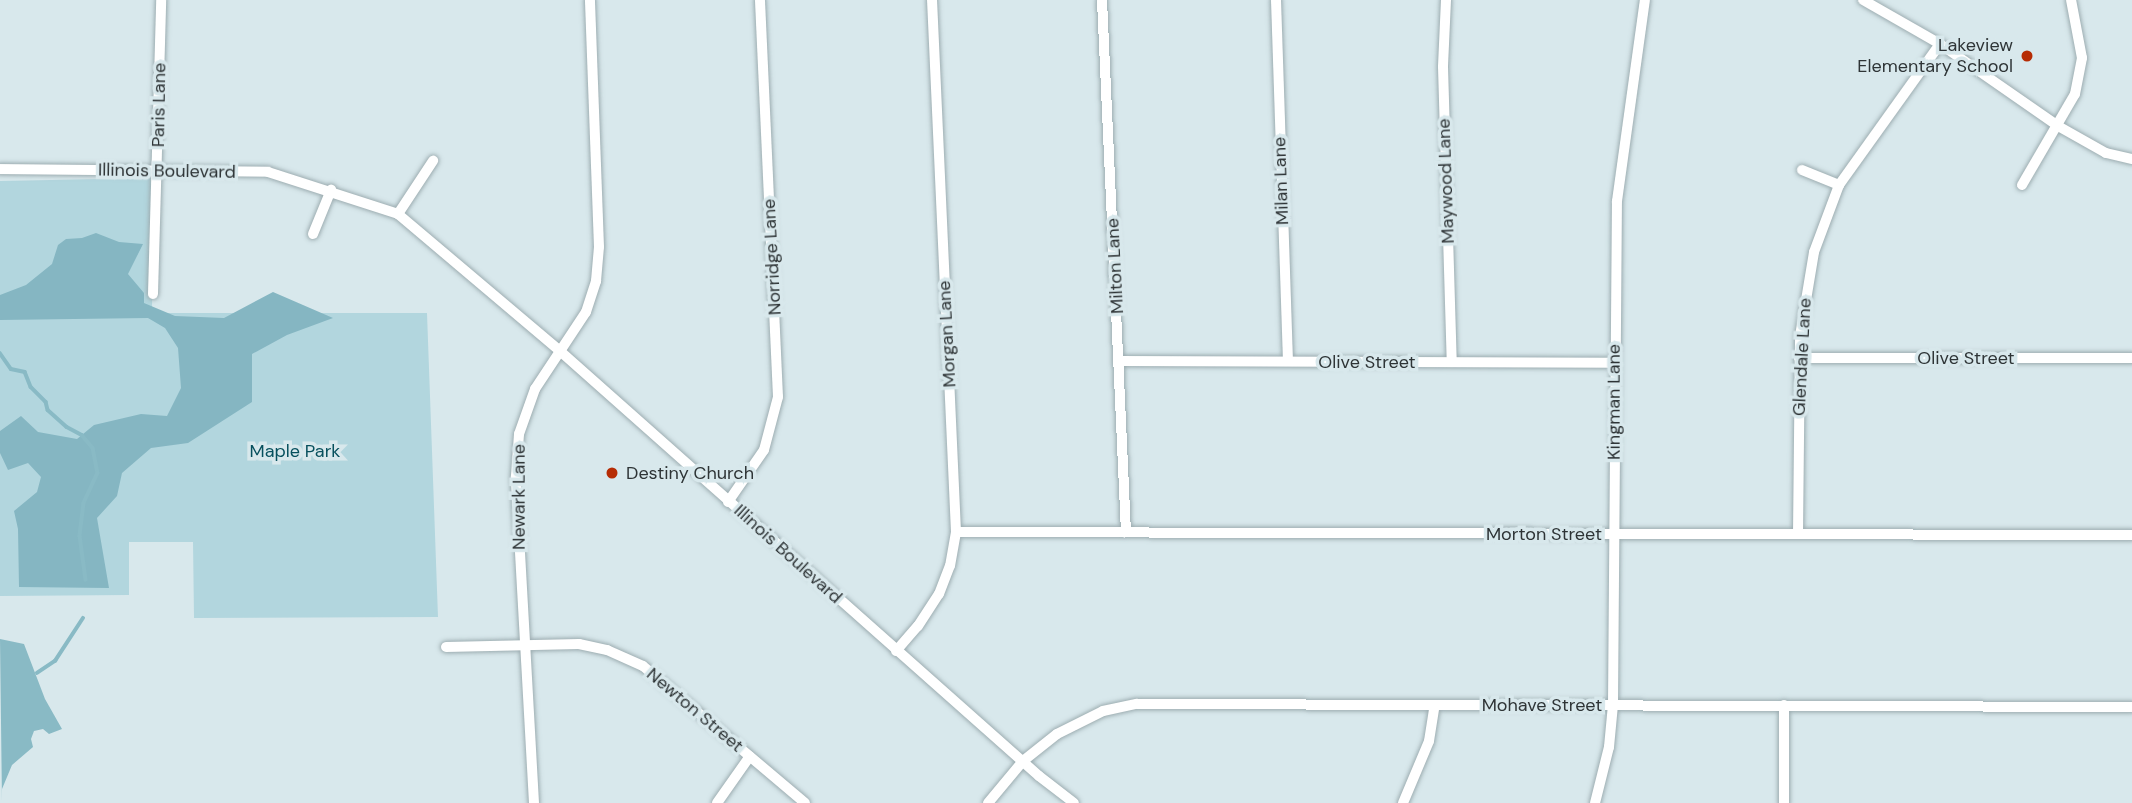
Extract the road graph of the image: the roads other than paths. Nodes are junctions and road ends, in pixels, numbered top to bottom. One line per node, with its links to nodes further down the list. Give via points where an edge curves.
1 (160, 0): 16 (street, Paris Lane)
2 (590, 0): 24 (street, Newark Lane, via 599,247 586,312)
3 (760, 0): 31 (street, Norridge Lane, via 778,397 764,450)
4 (932, 0): 32 (street, Morgan Lane)
5 (1102, 0): 27 (street, Milton Lane)
6 (1276, 0): 28 (street, Milan Lane)
7 (1446, 0): 29 (street, Maywood Lane, via 1443,67)
8 (1645, 0): 30 (street, Kingman Lane, via 1617,201)
9 (1863, 0): 11 (street)
10 (2071, 0): 12 (street, via 2082,58 2076,94)
11 (1940, 44): 12 (street); 18 (street, Glendale Lane)
12 (2058, 126): 13 (street, via 2106,153); 19 (street)
13 (2132, 159)
14 (433, 160): 21 (street)
15 (0, 169): 16 (street, Illinois Boulevard)
16 (157, 170): 20 (street, Illinois Boulevard, via 268,172); 23 (street, Paris Lane)
17 (1802, 170): 18 (street)
18 (1839, 185): 25 (street, Glendale Lane, via 1809,274)
19 (2022, 185)
20 (331, 190): 21 (street, Illinois Boulevard); 22 (street)
21 (398, 214): 24 (street, Illinois Boulevard)
22 (313, 234)
23 (153, 294)
24 (560, 351): 31 (street, Illinois Boulevard); 37 (street, Newark Lane, via 535,389 519,434 516,476)
25 (1799, 358): 26 (street, Olive Street); 35 (street, Glendale Lane)
26 (2132, 358)
27 (1119, 361): 28 (street, Olive Street); 33 (street, Milton Lane)
28 (1288, 361): 29 (street, Olive Street)
29 (1452, 362): 30 (street, Olive Street)
30 (1614, 363): 34 (street, Kingman Lane)
31 (728, 502): 39 (street, Illinois Boulevard)
32 (956, 531): 33 (street, Morton Street); 39 (street, Morgan Lane, via 939,594)
33 (1126, 531): 34 (street, Morton Street)
34 (1614, 534): 35 (street, Morton Street); 41 (street, Kingman Lane)
35 (1798, 534): 36 (street, Morton Street)
36 (2132, 536)
37 (526, 644): 38 (street, Newton Street); 44 (street, Newton Street, via 579,644 643,666); 46 (street, Newark Lane)
38 (446, 647)
39 (896, 651): 45 (street, Illinois Boulevard)
40 (1435, 705): 41 (street, Mohave Street); 45 (street, Mohave Street, via 1137,704 1103,711 1070,726); 51 (street, via 1429,741)
41 (1613, 705): 42 (street, Mohave Street); 52 (street, Kingman Lane, via 1609,747)
42 (1784, 705): 43 (street, Mohave Street); 53 (street)
43 (2132, 707)
44 (750, 756): 47 (street); 48 (street, Newton Street)
45 (1023, 761): 49 (street, Mohave Street); 50 (street, Illinois Boulevard)
46 (534, 803)
47 (718, 803)
48 (805, 803)
49 (988, 803)
50 (1074, 803)
51 (1403, 803)
52 (1595, 803)
53 (1784, 803)

